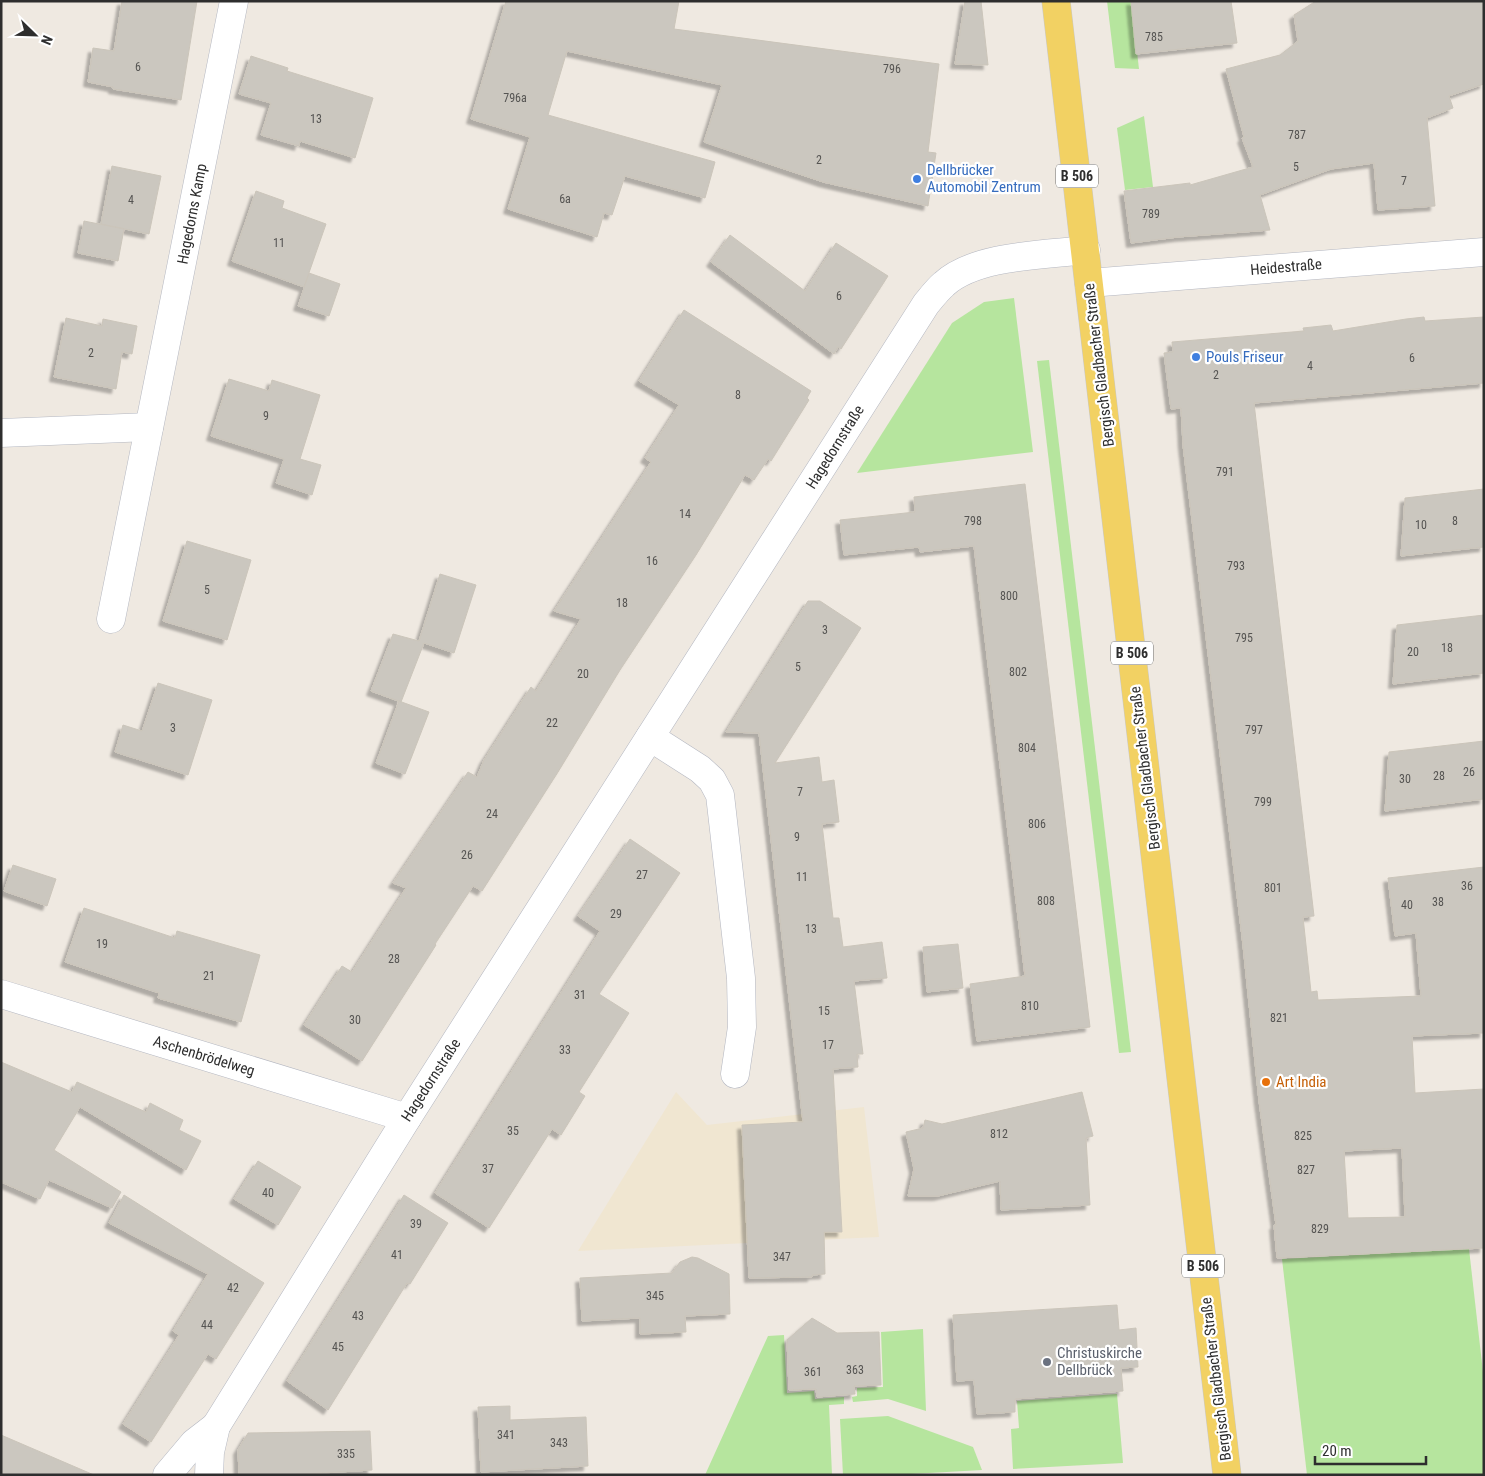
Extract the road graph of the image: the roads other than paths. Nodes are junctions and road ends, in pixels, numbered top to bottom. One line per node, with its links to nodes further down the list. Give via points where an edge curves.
1 (234, 1): 6 (street, Hagedorns Kamp)
2 (1056, 1): 3 (main road, Bergisch Gladbacher Straße / B 506)
3 (1086, 250): 5 (main road, Bergisch Gladbacher Straße / B 506); 9 (street, Hagedornstraße, via 992,261 968,269 944,283 926,304)
4 (1484, 252): 5 (street, Heidestraße)
5 (1089, 283): 16 (main road, Bergisch Gladbacher Straße / B 506)
6 (149, 427): 7 (street); 8 (street, Hagedorns Kamp)
7 (1, 433)
8 (111, 619)
9 (650, 738): 11 (street, via 700,769 712,780 720,795 741,978 742,1027); 12 (street, Hagedornstraße)
10 (1, 994): 12 (street, Aschenbrödelweg)
11 (735, 1074)
12 (407, 1118): 13 (street, Hagedornstraße)
13 (216, 1426): 14 (street, Hagedornstraße, via 194,1443); 15 (street, Hagedornstraße)
14 (167, 1475)
15 (208, 1475)
16 (1228, 1475)

